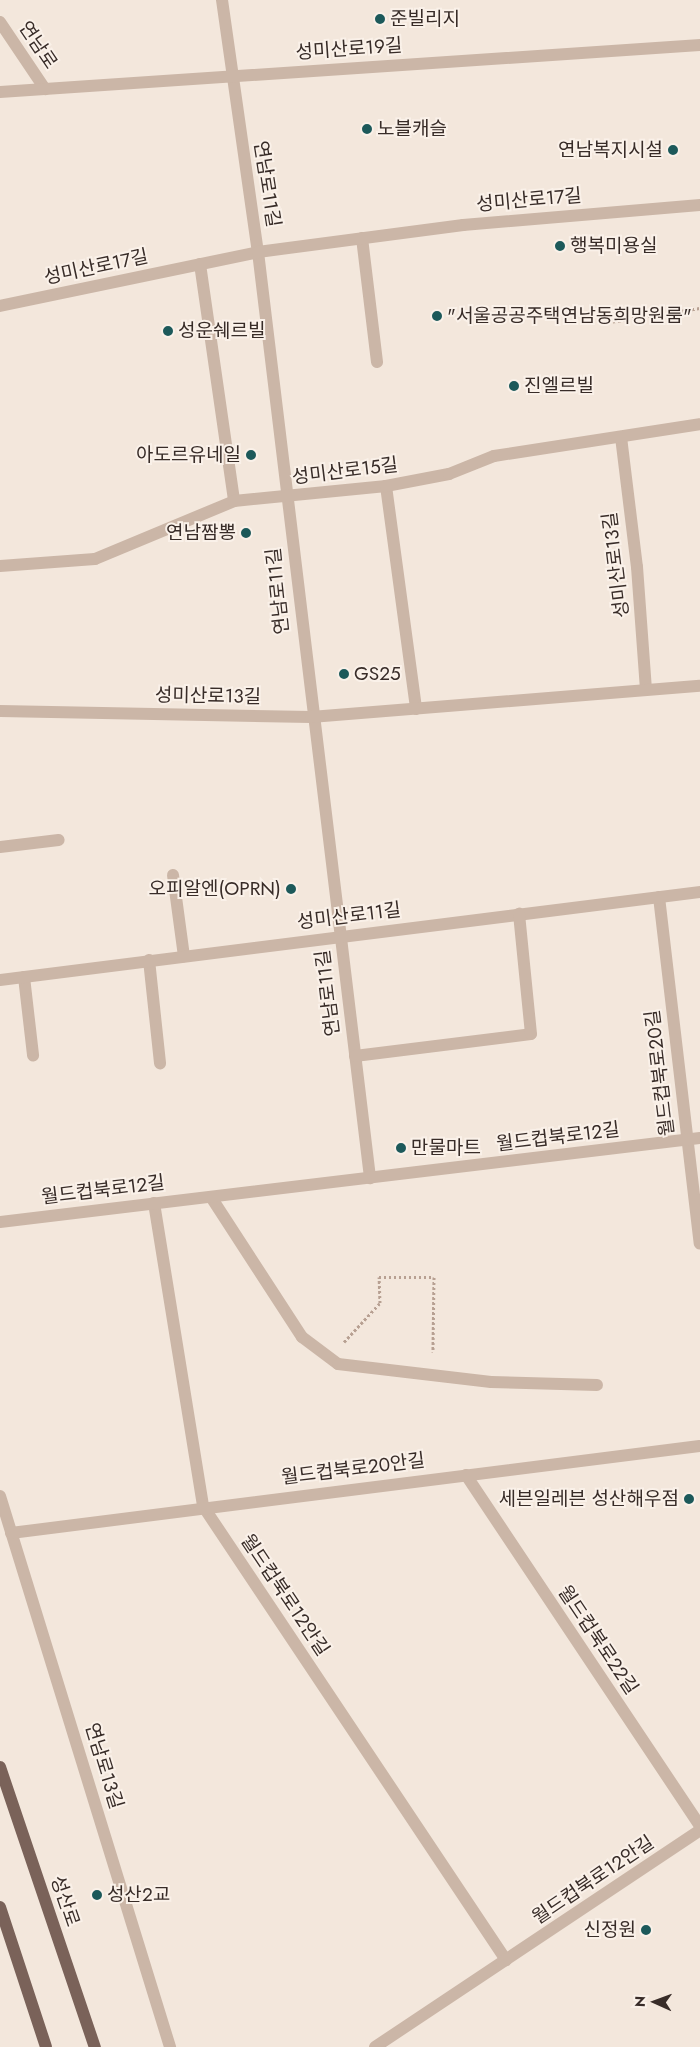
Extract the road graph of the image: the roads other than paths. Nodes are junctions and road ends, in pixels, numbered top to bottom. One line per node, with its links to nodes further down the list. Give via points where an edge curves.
1 (222, 0): 4 (street, 연남로11길)
2 (0, 22): 5 (street, 연남로)
3 (700, 45): 4 (street, 성미산로19길)
4 (231, 76): 5 (street, 성미산로19길); 9 (street, 연남로11길)
5 (45, 89): 6 (street, 성미산로19길)
6 (0, 92)
7 (700, 205): 8 (street, 성미산로17길)
8 (362, 238): 9 (street, 성미산로17길); 12 (street)
9 (258, 252): 10 (street, 성미산로17길); 16 (street, 연남로11길)
10 (200, 264): 11 (street, 성미산로17길); 17 (street)
11 (0, 306)
12 (377, 362)
13 (700, 424): 14 (street, 성미산로15길)
14 (621, 437): 15 (street, 성미산로15길, via 494,456 449,474); 20 (street, 성미산로13길, via 638,567)
15 (386, 486): 16 (street, 성미산로15길); 21 (street)
16 (286, 497): 17 (street, 성미산로15길); 23 (street, 연남로11길)
17 (234, 501): 18 (street, 성미산로15길, via 95,559)
18 (0, 566)
19 (700, 686): 20 (street, 성미산로13길)
20 (646, 690): 21 (street, 성미산로13길)
21 (416, 708): 23 (street, 성미산로13길)
22 (0, 711): 23 (street, 성미산로13길)
23 (311, 717): 30 (street, 연남로11길)
24 (59, 840): 25 (street)
25 (0, 847)
26 (173, 875): 31 (street)
27 (700, 892): 28 (street, 성미산로11길)
28 (659, 897): 29 (street, 성미산로11길); 38 (street, 월드컵북로20길)
29 (518, 914): 30 (street, 성미산로11길); 36 (street, via 531,1034)
30 (340, 936): 31 (street, 성미산로11길); 36 (street, 연남로11길)
31 (184, 956): 32 (street, 성미산로11길)
32 (149, 960): 33 (street, 성미산로11길); 37 (street)
33 (24, 977): 34 (street, 성미산로11길); 35 (street)
34 (0, 980)
35 (33, 1055)
36 (355, 1056): 39 (street, 연남로11길)
37 (160, 1063)
38 (694, 1139): 39 (street, 월드컵북로12길); 43 (street, 월드컵북로20길)
39 (370, 1178): 40 (street, 월드컵북로12길)
40 (211, 1197): 41 (street, 월드컵북로12길); 44 (street, via 302,1337 329,1359 431,1375)
41 (154, 1203): 42 (street, 월드컵북로12길); 48 (street, 월드컵북로12안길)
42 (0, 1222)
43 (700, 1244)
44 (597, 1385)
45 (700, 1446): 46 (street, 월드컵북로20안길)
46 (466, 1475): 48 (street, 월드컵북로20안길); 51 (street, 월드컵북로22길)
47 (0, 1496): 49 (street, 연남로13길)
48 (203, 1506): 49 (street, 월드컵북로20안길); 54 (street, 월드컵북로12안길)
49 (11, 1533): 57 (street, 연남로13길)
50 (0, 1767): 56 (main road, 성산로)
51 (700, 1826)
52 (700, 1830): 54 (street, 월드컵북로12안길)
53 (0, 1907): 55 (main road)
54 (506, 1960): 58 (street, 월드컵북로12안길)
55 (46, 2047)
56 (94, 2047)
57 (170, 2047)
58 (375, 2047)

